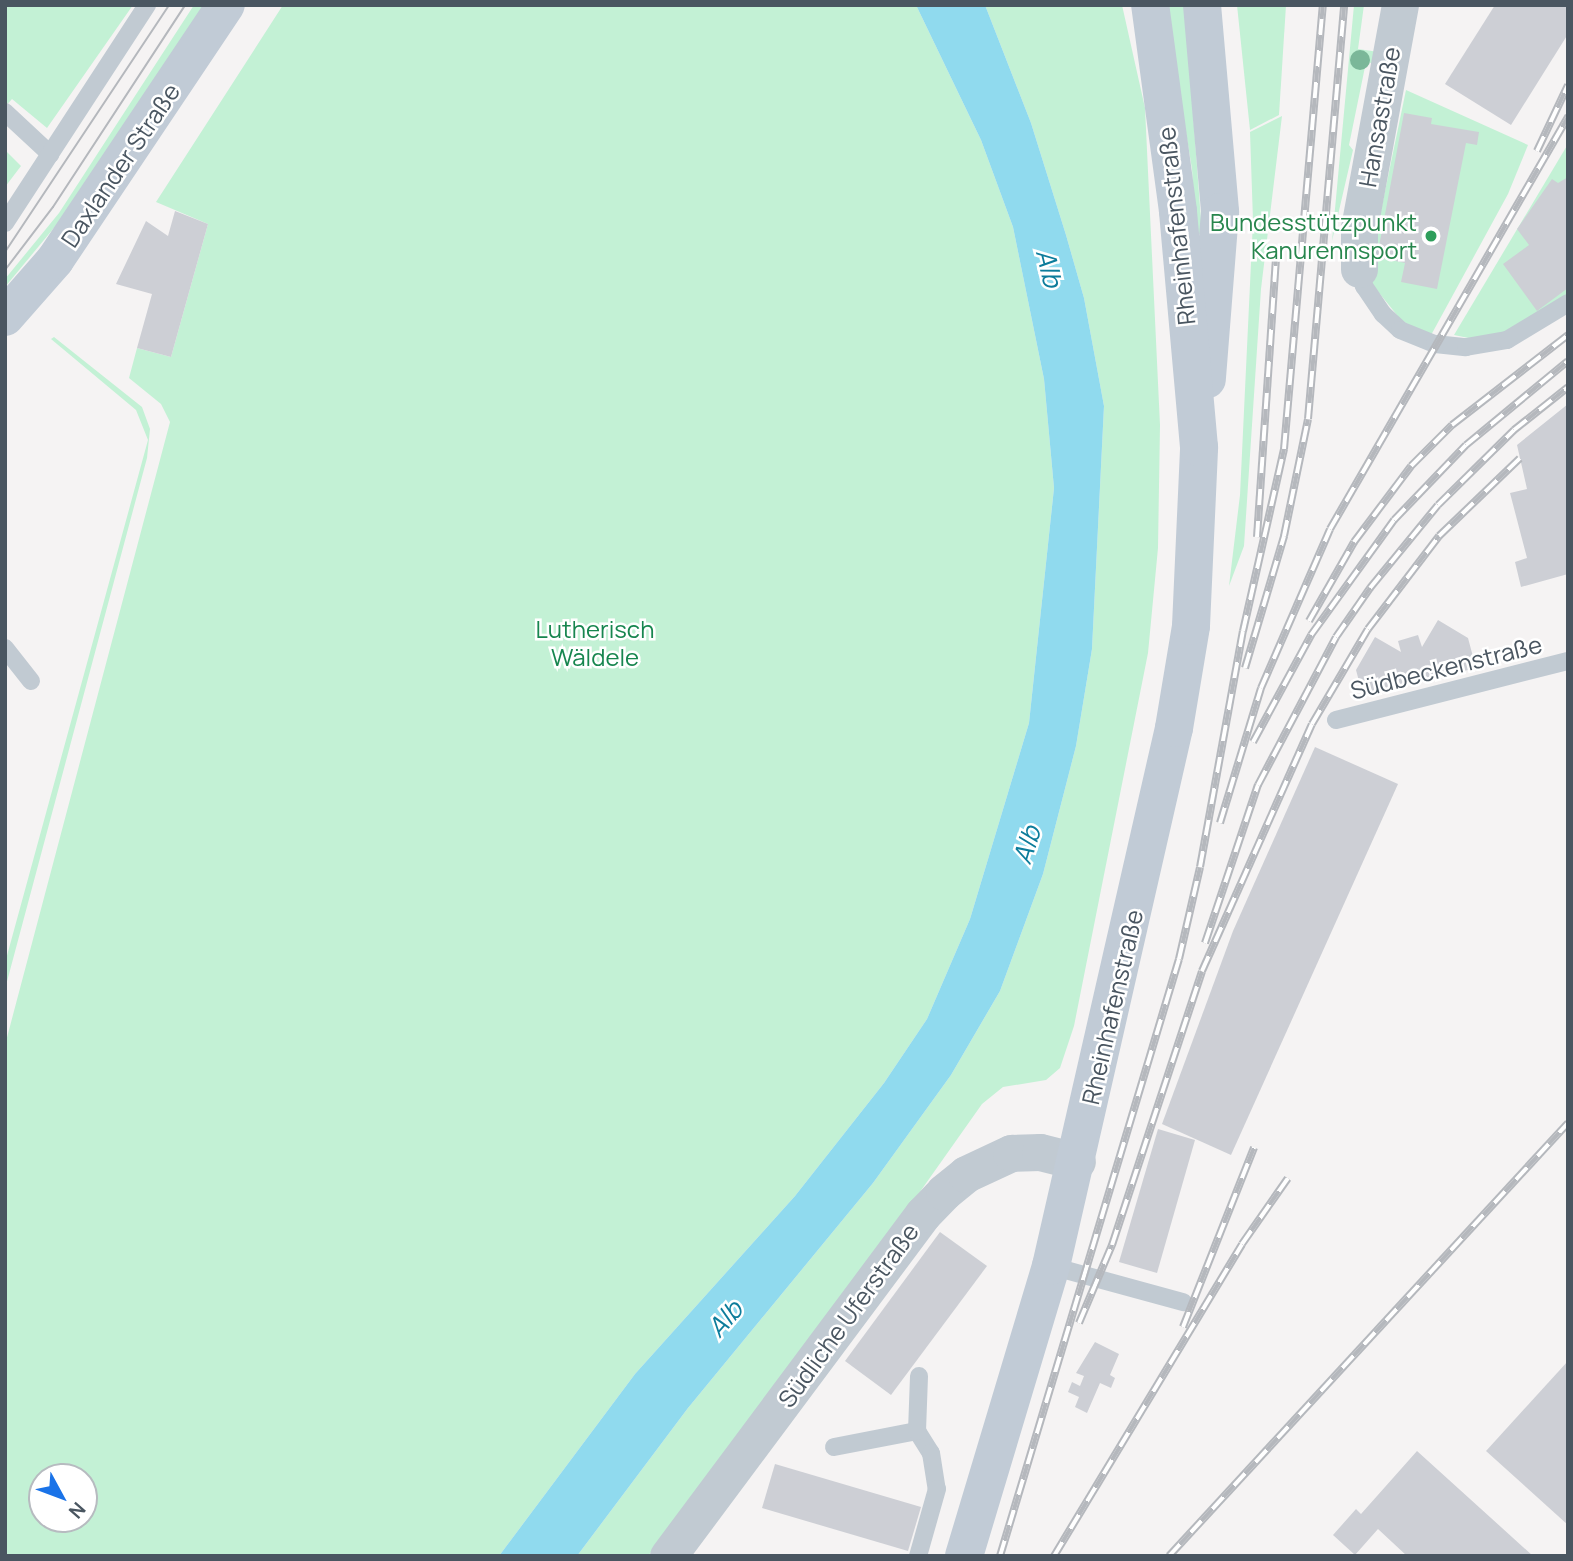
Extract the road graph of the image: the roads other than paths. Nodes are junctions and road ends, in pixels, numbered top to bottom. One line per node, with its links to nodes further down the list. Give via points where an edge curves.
1 (148, 5): 7 (lane)
2 (226, 5): 11 (main road, Daxlander Straße, via 55,260)
3 (1150, 5): 12 (main road, Rheinhafenstraße, via 1178,211)
4 (1202, 5): 12 (main road, Rheinhafenstraße, via 1220,212 1213,330)
5 (1400, 5): 9 (street, Hansastraße, via 1359,228)
6 (5, 113): 7 (lane)
7 (50, 154): 8 (lane)
8 (5, 223)
9 (1359, 269): 10 (lane, via 1383,314 1400,330 1435,344 1466,347 1507,340)
10 (1568, 303)
11 (5, 317)
12 (1199, 447): 17 (main road, Rheinhafenstraße, via 1191,626 1174,728)
13 (5, 648): 15 (lane)
14 (1568, 661): 16 (lane, Südbeckenstraße)
15 (31, 681)
16 (1336, 720)
17 (1077, 1161): 18 (main road, Rheinhafenstraße); 23 (street, Südliche Uferstraße, via 1040,1152 1011,1153 966,1174 944,1192 923,1214)
18 (1051, 1266): 19 (lane); 25 (main road, Rheinhafenstraße)
19 (1183, 1302)
20 (919, 1376): 21 (lane)
21 (917, 1431): 22 (lane); 24 (lane, via 931,1453 937,1489)
22 (834, 1447)
23 (671, 1555)
24 (918, 1556)
25 (964, 1556)

